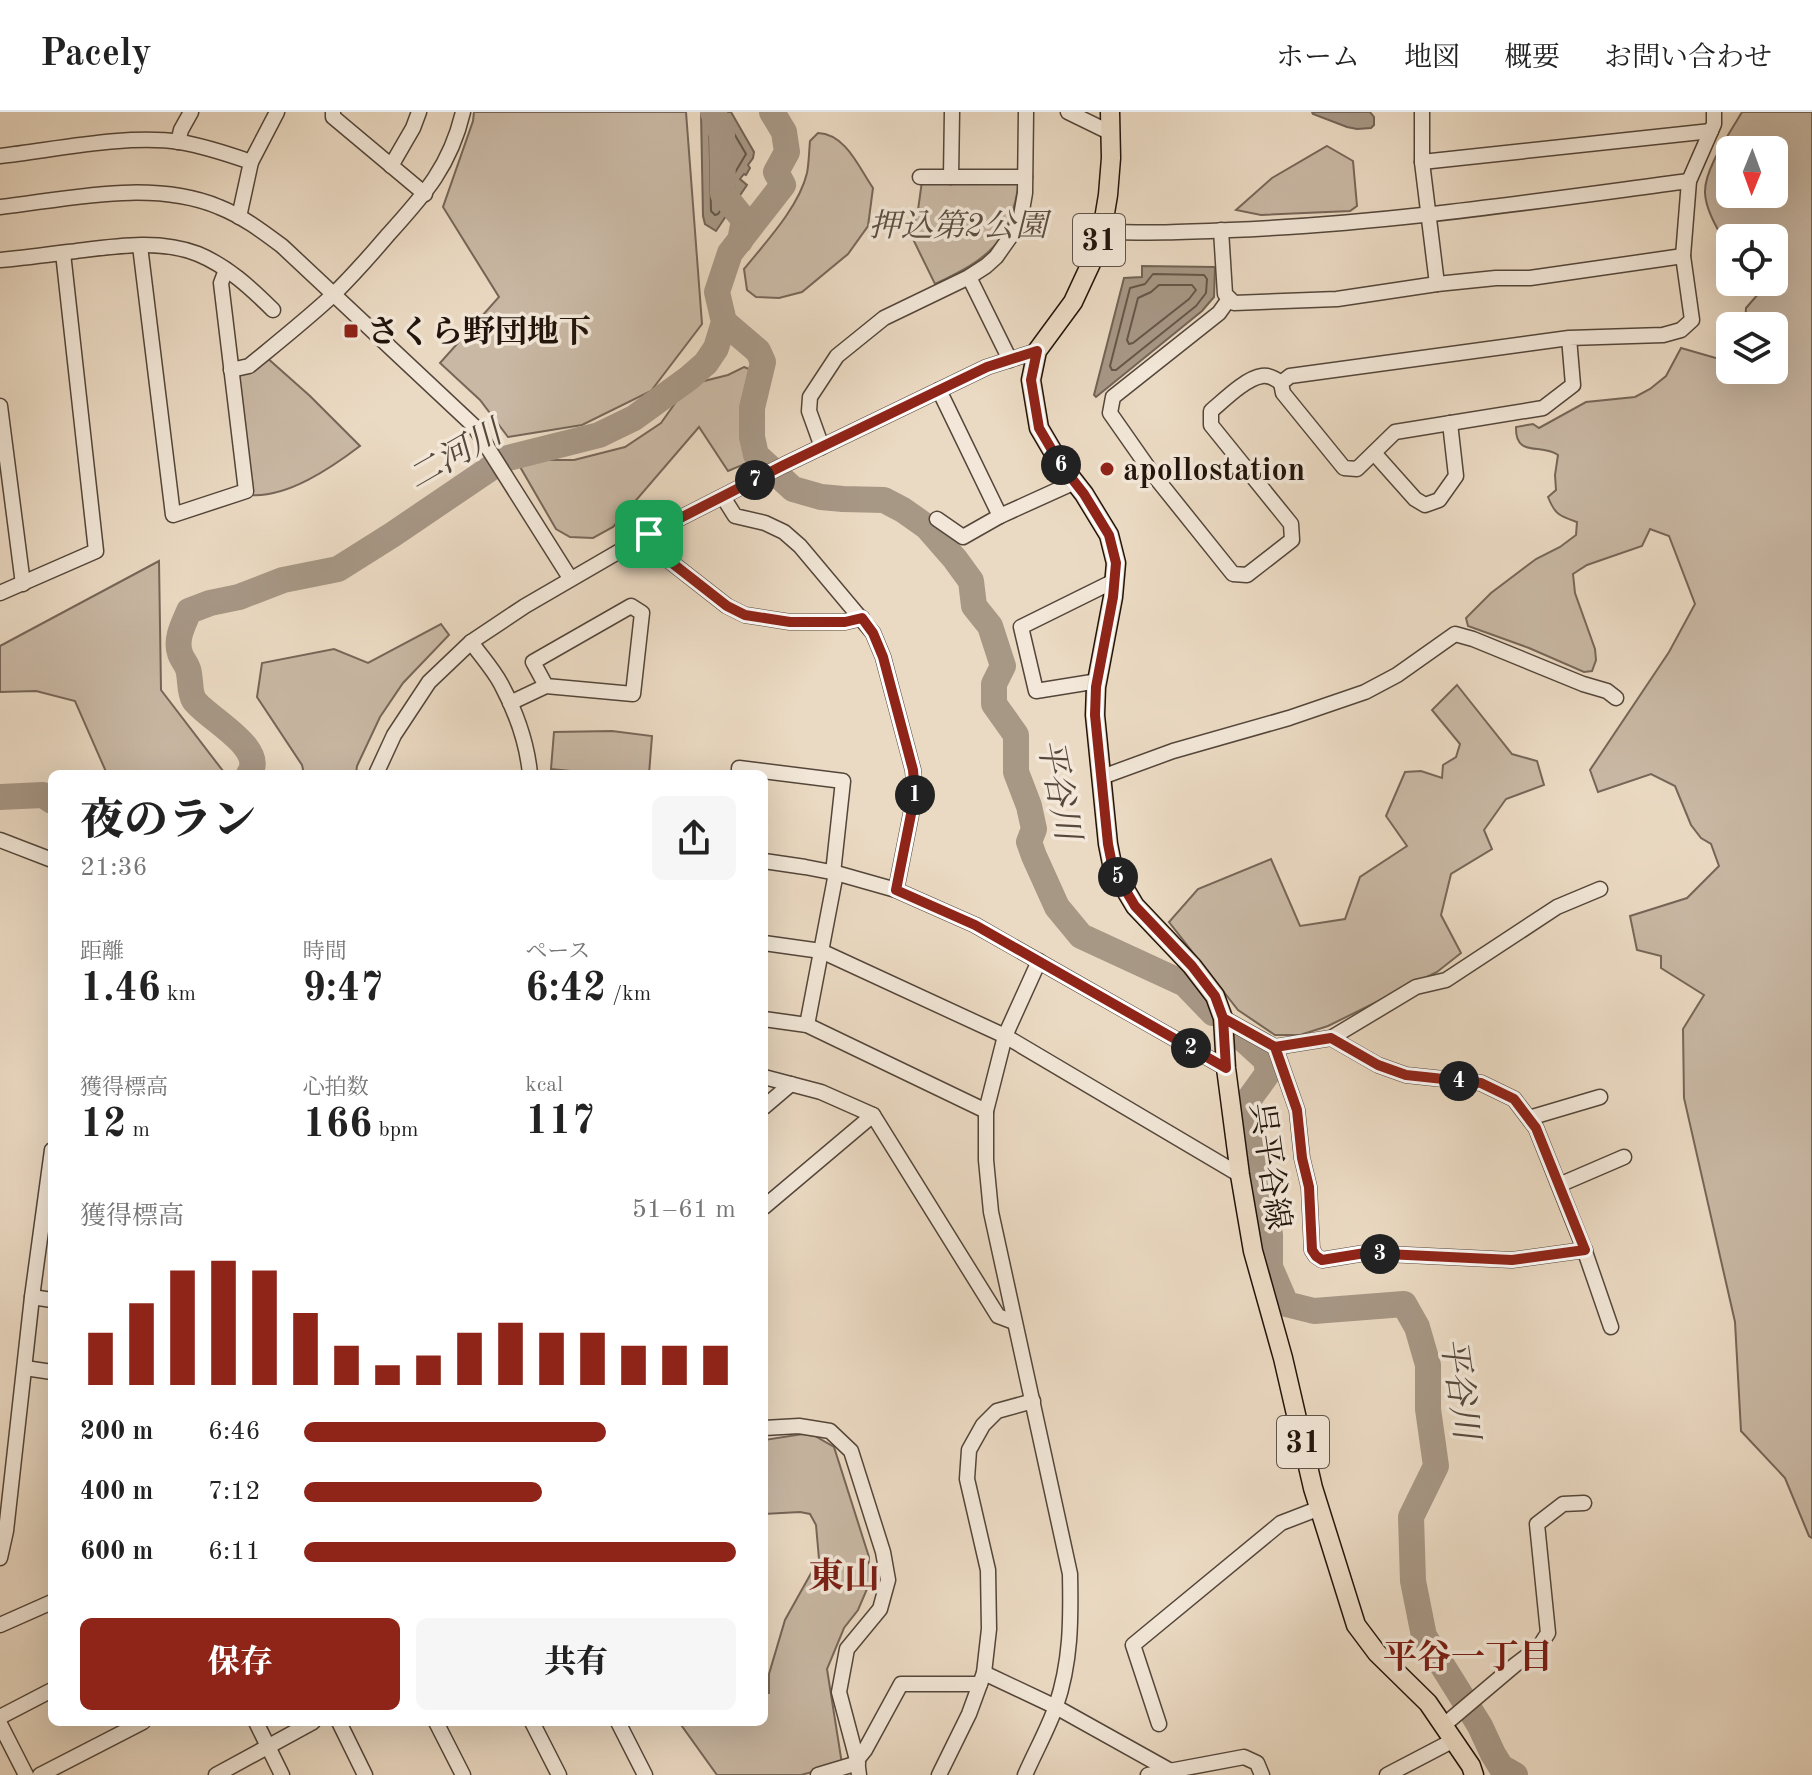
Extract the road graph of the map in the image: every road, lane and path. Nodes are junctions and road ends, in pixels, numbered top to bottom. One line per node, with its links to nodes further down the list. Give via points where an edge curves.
1 (191, 112): 13 (street)
2 (277, 112): 15 (street)
3 (333, 112): 17 (street)
4 (419, 112): 17 (street)
5 (463, 112): 22 (street, via 447,159)
6 (952, 112): 19 (street)
7 (1026, 112): 20 (street)
8 (1068, 112): 11 (street)
9 (1422, 112): 16 (street)
10 (1714, 112): 12 (street)
11 (1109, 120): 27 (main road, 31)
12 (1711, 131): 16 (street); 21 (street)
13 (178, 142): 14 (street, via 127,141); 15 (street)
14 (0, 156)
15 (251, 162): 25 (street)
16 (1422, 162): 24 (street)
17 (391, 166): 22 (street)
18 (920, 177): 19 (street)
19 (951, 177): 20 (street)
20 (1025, 177): 33 (street, via 1015,230 996,257)
21 (1689, 181): 24 (street); 30 (street)
22 (425, 194): 35 (street)
23 (0, 207): 25 (street, via 126,192 174,195)
24 (1429, 214): 26 (street); 34 (street)
25 (239, 217): 35 (street, via 282,246)
26 (1221, 230): 27 (street); 36 (street)
27 (1102, 231): 39 (main road, 31, via 1073,302)
28 (140, 246): 29 (street); 32 (street, via 198,254); 41 (street, via 173,515 246,491)
29 (63, 253): 31 (street); 55 (street, via 96,551)
30 (1683, 256): 34 (street, via 1530,278); 38 (street, via 1692,320 1681,330)
31 (0, 260)
32 (226, 270): 37 (street); 41 (street, via 221,283)
33 (969, 277): 40 (street); 46 (street, via 884,318 837,356 810,397 809,411)
34 (1437, 284): 36 (street, via 1337,299)
35 (334, 294): 41 (street, via 249,366); 53 (street, via 474,426)
36 (1229, 299): 42 (street, via 1219,313 1113,397 1110,413 1233,574 1247,575 1292,540 1291,524 1211,425 1211,411 1259,376)
37 (273, 310)
38 (1569, 338): 42 (street, via 1290,376); 45 (street, via 1573,385 1543,408)
39 (1037, 351): 40 (street); 48 (main road, 呉平谷線 / 31, via 1031,380 1039,428)
40 (1010, 360): 43 (street)
41 (231, 370)
42 (1281, 383): 47 (street, via 1283,393 1344,468 1357,469)
43 (939, 390): 46 (street); 50 (street)
44 (0, 406): 55 (street)
45 (1450, 423): 47 (street, via 1395,432); 47 (street, via 1456,476 1439,500 1425,505 1415,499)
46 (822, 447): 49 (street)
47 (1374, 453)
48 (1075, 482): 50 (street); 54 (main road, 呉平谷線 / 31, via 1109,535)
49 (723, 497): 52 (street); 57 (street, via 735,516 784,532)
50 (1000, 516): 51 (street, via 963,537)
51 (937, 519)
52 (649, 534): 53 (street); 57 (street, via 658,552 745,615 790,622)
53 (570, 578): 58 (street)
54 (1114, 581): 59 (main road, 呉平谷線 / 31); 59 (street, via 1021,627 1036,691)
55 (23, 584): 56 (street)
56 (0, 593)
57 (862, 618): 72 (street, via 883,657 913,770 915,794)
58 (471, 642): 62 (street); 63 (street, via 429,682)
59 (1098, 681): 66 (main road, 呉平谷線 / 31, via 1095,715)
60 (546, 686): 60 (street, via 533,662 631,606 642,613 633,694); 62 (street)
61 (1616, 698): 66 (street, via 1455,634 1365,692)
62 (510, 703): 64 (street)
63 (378, 770)
64 (530, 770)
65 (768, 772): 70 (street, via 843,781)
66 (1102, 777): 76 (main road, 呉平谷線 / 31, via 1113,869 1135,906 1215,996)
67 (0, 840): 68 (street)
68 (48, 858)
69 (768, 862): 70 (street)
70 (834, 873): 72 (street); 74 (street)
71 (1600, 889): 80 (street, via 1557,907 1446,980 1416,987)
72 (896, 890): 75 (street)
73 (768, 944): 74 (street)
74 (821, 951): 78 (street); 79 (street)
75 (1039, 961): 79 (street); 82 (street)
76 (1223, 1018): 81 (street); 82 (main road, 呉平谷線 / 31)
77 (768, 1020): 78 (street)
78 (807, 1025): 87 (street)
79 (1005, 1036): 87 (street); 91 (street)
80 (1331, 1038): 81 (street); 89 (street, via 1406,1075 1481,1083 1514,1099)
81 (1275, 1047): 95 (street, via 1297,1110 1312,1250 1322,1260 1365,1253 1512,1260)
82 (1226, 1068): 91 (main road, 呉平谷線 / 31)
83 (768, 1078): 84 (street)
84 (791, 1084): 86 (street); 88 (street)
85 (1600, 1097): 89 (street)
86 (768, 1104)
87 (986, 1111): 98 (street, via 991,1212)
88 (873, 1115): 94 (street); 98 (street, via 998,1316)
89 (1529, 1118): 93 (street)
90 (1624, 1157): 93 (street)
91 (1240, 1175): 105 (main road, 呉平谷線 / 31, via 1253,1251)
92 (48, 1179): 96 (street)
93 (1559, 1185): 95 (street)
94 (768, 1204)
95 (1585, 1250): 99 (street)
96 (32, 1297): 97 (street); 100 (street)
97 (48, 1299)
98 (1014, 1322): 102 (street)
99 (1611, 1327)
100 (25, 1368): 101 (street); 106 (street)
101 (48, 1371)
102 (1033, 1401): 109 (street, via 997,1411 969,1450 967,1479 988,1570 989,1629); 111 (street, via 1070,1574 1071,1629)
103 (768, 1428): 124 (street, via 830,1431 851,1451 883,1552 888,1580 880,1609 847,1649 839,1692)
104 (1584, 1503): 122 (street, via 1563,1504 1537,1524 1548,1633 1539,1647 1460,1712)
105 (1320, 1508): 114 (street, via 1281,1523 1133,1645); 122 (main road, 呉平谷線 / 31, via 1356,1625)
106 (0, 1558)
107 (48, 1604): 108 (street)
108 (0, 1625)
109 (982, 1678): 111 (street); 124 (street, via 901,1684); 135 (street)
110 (48, 1692): 112 (street)
111 (1056, 1707): 125 (street); 136 (street)
112 (0, 1717)
113 (0, 1724): 126 (street)
114 (1159, 1724)
115 (135, 1726): 127 (street)
116 (258, 1726): 123 (street)
117 (306, 1726): 123 (street)
118 (341, 1726): 130 (street)
119 (438, 1726): 131 (street)
120 (534, 1726): 132 (street)
121 (620, 1726): 133 (street)
122 (1449, 1733): 139 (street); 140 (main road, 呉平谷線 / 31)
123 (268, 1746): 128 (street); 129 (street)
124 (858, 1766): 134 (street)
125 (1169, 1770): 137 (street); 138 (street, via 1244,1757 1257,1763)
126 (26, 1775)
127 (40, 1775)
128 (216, 1775)
129 (282, 1775)
130 (365, 1775)
131 (463, 1775)
132 (559, 1775)
133 (645, 1775)
134 (818, 1775)
135 (939, 1775)
136 (1025, 1775)
137 (1148, 1775)
138 (1262, 1775)
139 (1387, 1775)
140 (1474, 1775)

